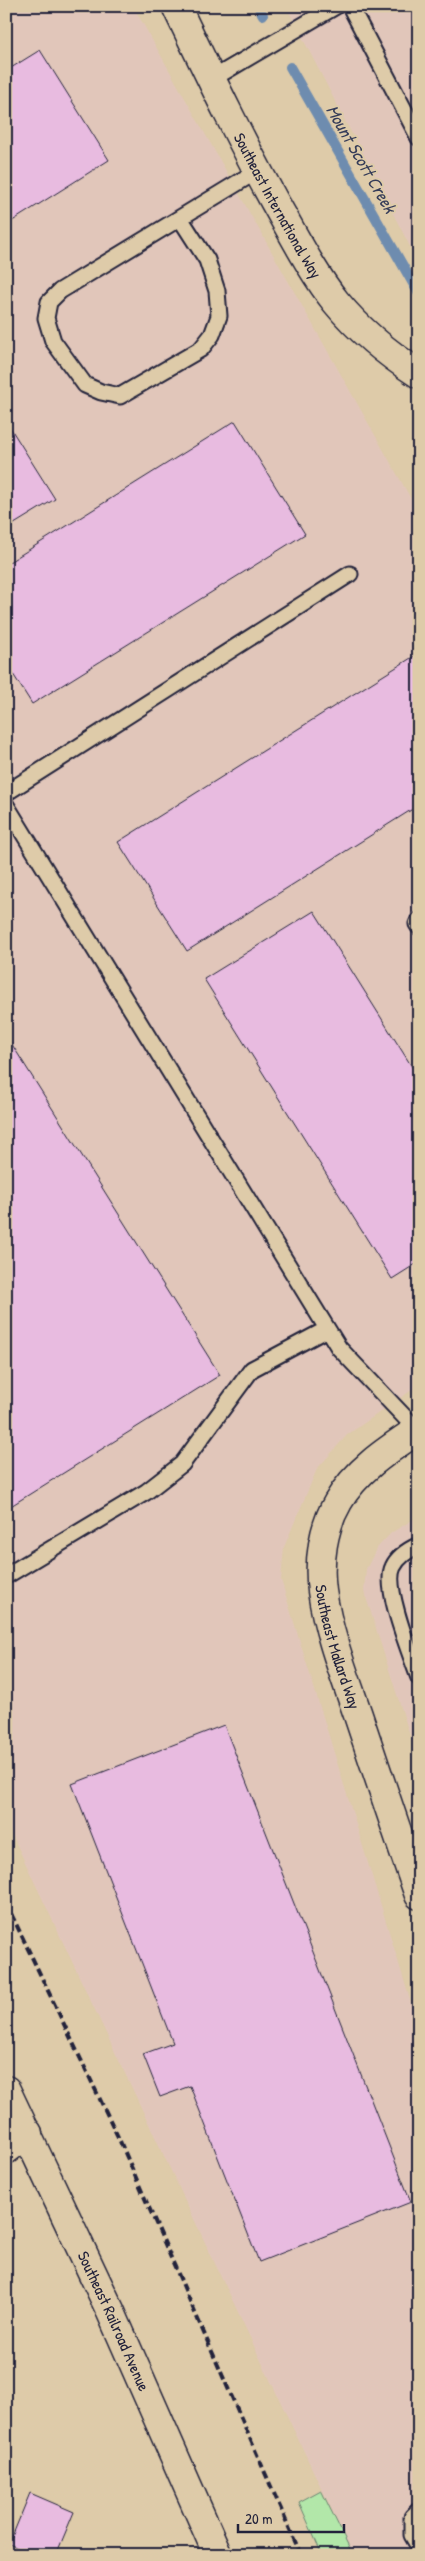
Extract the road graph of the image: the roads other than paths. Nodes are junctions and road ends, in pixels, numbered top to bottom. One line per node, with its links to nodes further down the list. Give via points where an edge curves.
1 (176, 6): 4 (street, Southeast International Way)
2 (336, 6): 4 (lane)
3 (350, 6): 5 (lane)
4 (212, 79): 6 (street, Southeast International Way)
5 (419, 138)
6 (257, 171): 7 (lane); 8 (street, Southeast International Way, via 335,301 372,338)
7 (180, 218): 7 (lane, via 60,290 49,302 46,318 53,341 85,386 120,396 200,349 212,335 219,316 217,291 206,260)
8 (419, 374)
9 (350, 574): 10 (lane)
10 (6, 793)
11 (6, 806): 14 (lane)
12 (419, 920): 13 (lane)
13 (419, 927)
14 (327, 1329): 15 (lane, via 339,1348); 17 (lane, via 252,1369 182,1464 146,1492)
15 (418, 1429): 19 (street, Southeast Mallard Way, via 354,1480 338,1502 327,1525 321,1589 336,1650)
16 (419, 1545): 18 (lane, via 404,1552 392,1567 390,1588)
17 (6, 1576)
18 (419, 1678)
19 (419, 1895)
20 (6, 2090): 21 (street, Southeast Railroad Avenue)
21 (28, 2133): 22 (street); 25 (street, Southeast Railroad Avenue)
22 (6, 2150)
23 (419, 2510): 24 (lane, via 412,2517 412,2535)
24 (419, 2547)
25 (218, 2555)

